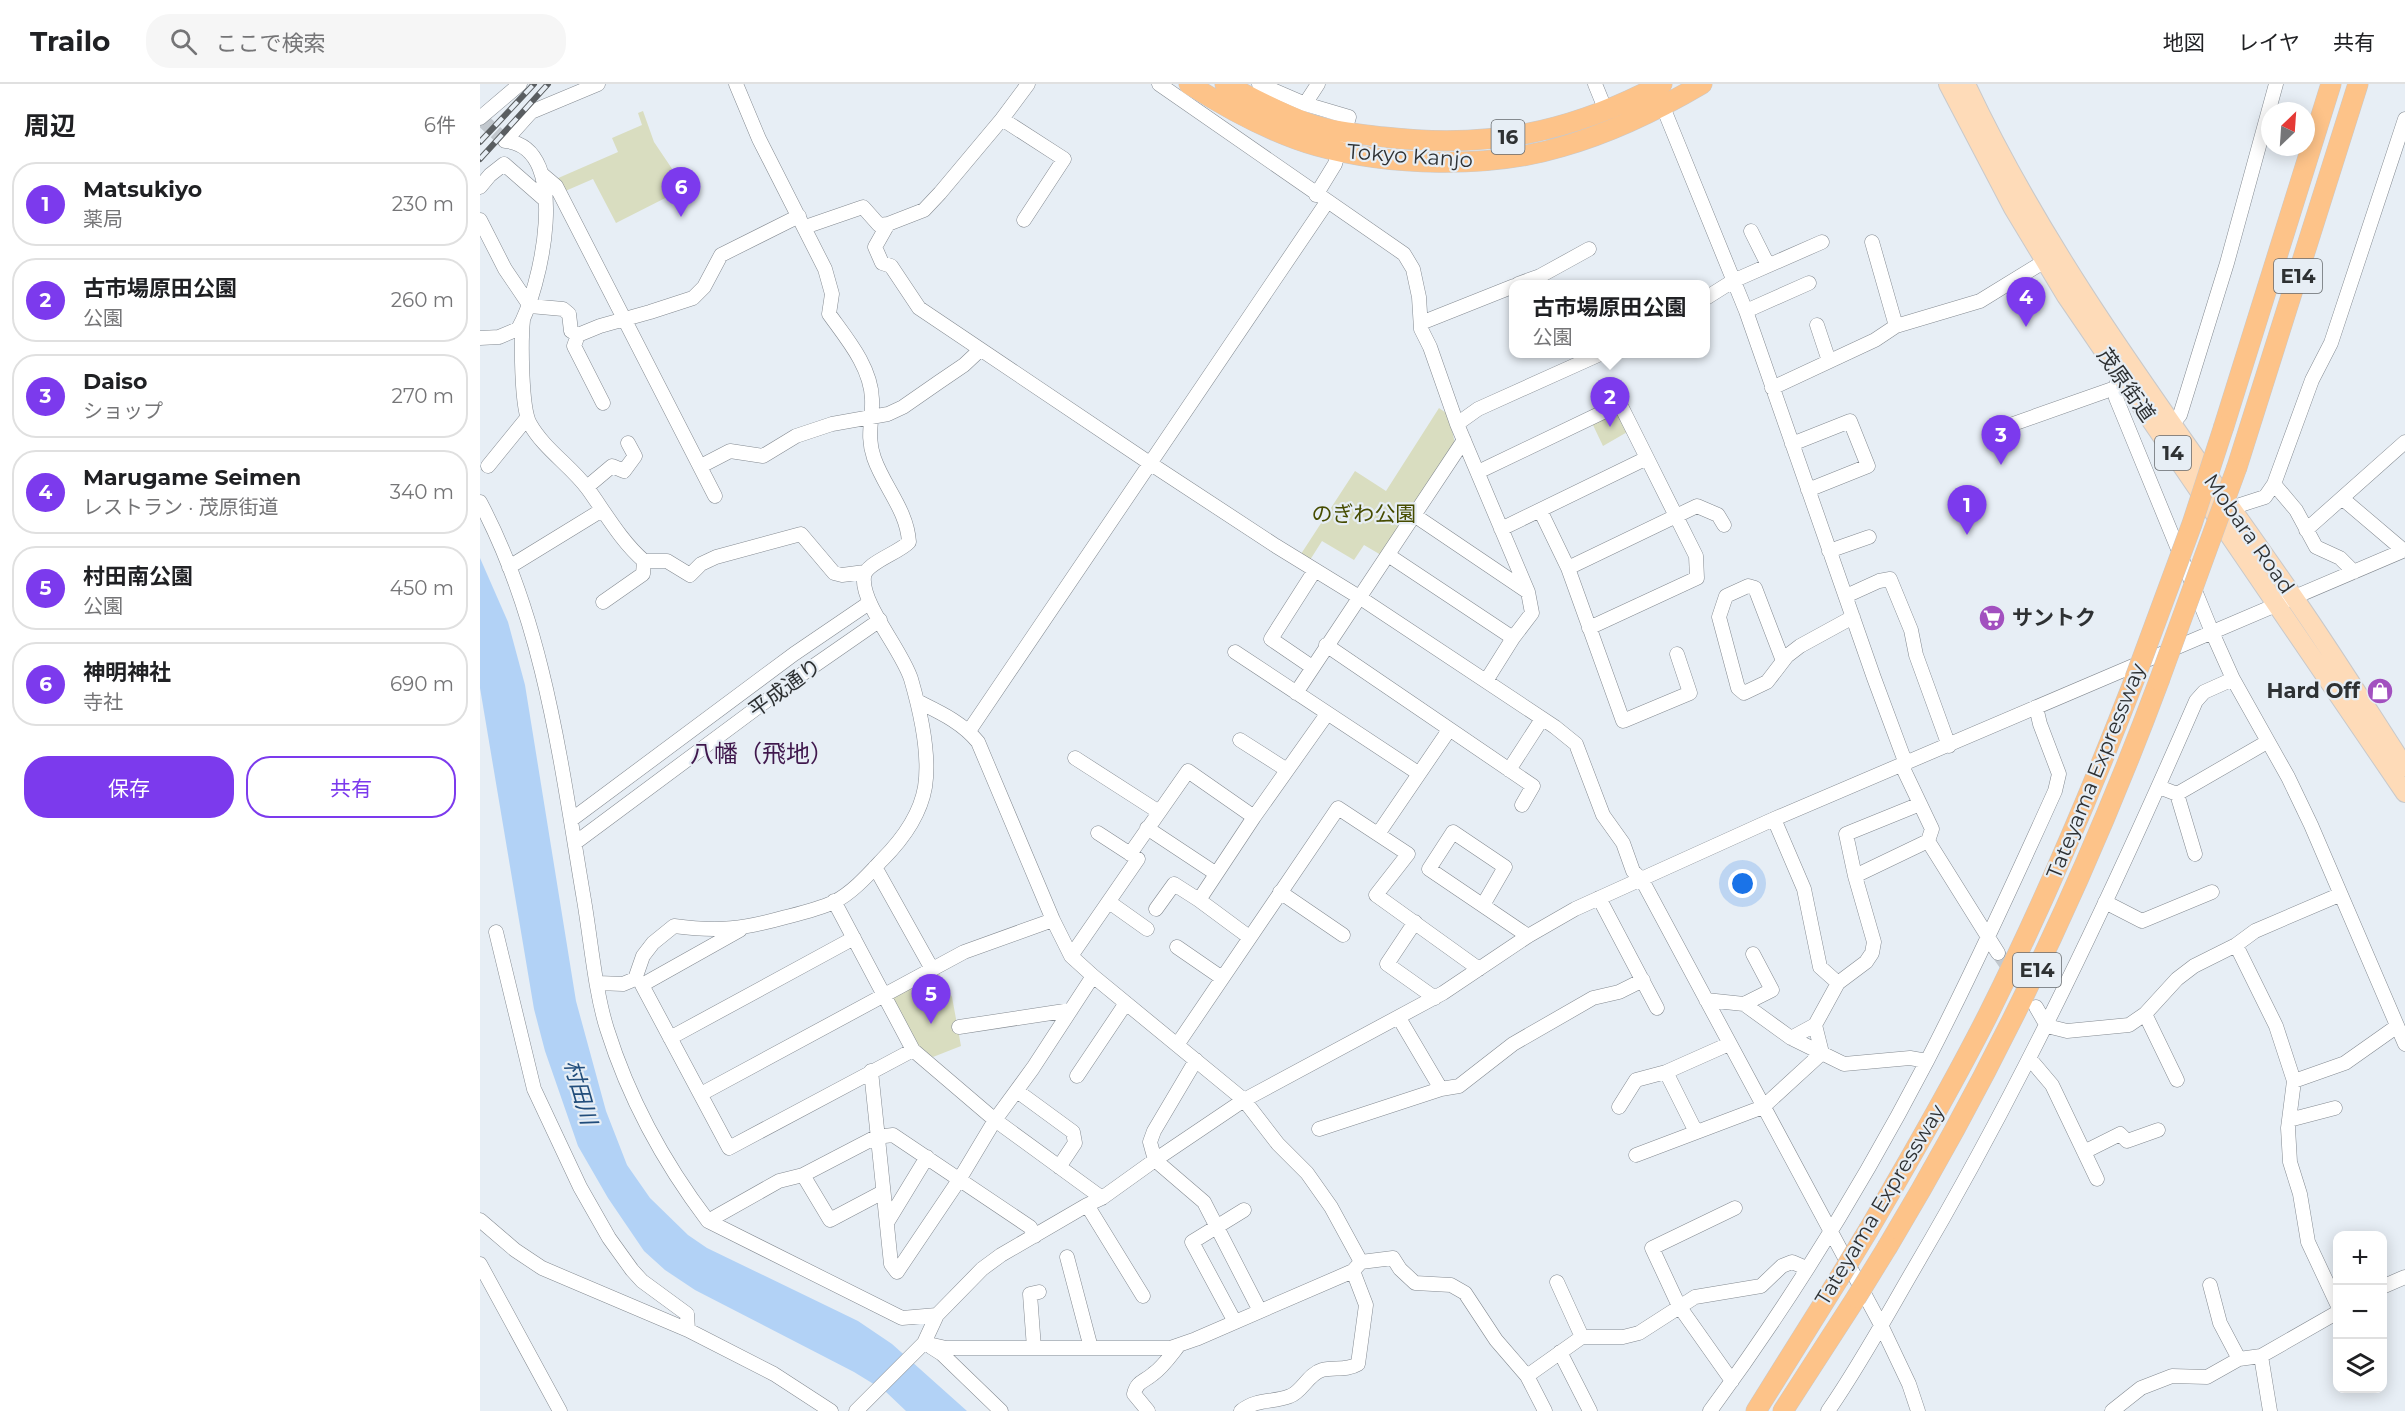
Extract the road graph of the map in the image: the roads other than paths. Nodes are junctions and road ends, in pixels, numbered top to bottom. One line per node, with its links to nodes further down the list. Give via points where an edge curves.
1 (520, 84): 21 (street)
2 (598, 84): 26 (street, via 531,112 506,141 516,141 529,149)
3 (736, 84): 32 (street, via 759,139)
4 (1028, 84): 22 (street)
5 (1159, 84): 29 (street)
6 (1189, 84): 24 (highway, Tokyo Kanjo / 16, via 1269,127 1315,145)
7 (1225, 84): 24 (highway, Tokyo Kanjo / 16)
8 (1259, 84): 18 (street)
9 (1318, 84): 18 (street)
10 (1595, 84): 20 (street)
11 (1662, 84): 20 (highway, Tokyo Kanjo / 16)
12 (1702, 84): 19 (highway, Tokyo Kanjo / 16)
13 (1948, 84): 38 (main road, 茂原街道 / 14)
14 (1966, 84): 55 (main road, Mobara Road / 14, via 2043,230)
15 (2276, 84): 64 (street, via 2227,264 2180,415)
16 (2331, 84): 284 (highway, Tateyama Expressway / E14, bridge, via 2192,524 2101,766 2028,932 1947,1092 1869,1229)
17 (2358, 84): 285 (highway, Tateyama Expressway / E14, bridge, via 2237,467 2136,743 2059,925 1963,1115 1888,1246)
18 (1305, 104): 24 (street, via 1349,117)
19 (1663, 107): 24 (highway, Tokyo Kanjo / 16, via 1558,148 1491,161 1401,159); 41 (street)
20 (1606, 111): 24 (highway, Tokyo Kanjo / 16, via 1556,127 1484,141)
21 (480, 118)
22 (1002, 119): 31 (street, via 1064,159); 33 (street, via 924,210)
23 (2405, 119): 25 (street)
24 (1342, 142): 29 (street)
25 (2401, 144): 75 (street, via 2331,343 2312,380)
26 (543, 175): 28 (street); 47 (street, via 556,186)
27 (480, 187): 28 (street, via 504,164)
28 (544, 199): 45 (street, via 546,233)
29 (1322, 199): 49 (street, via 1404,254 1413,269); 71 (street)
30 (480, 220): 45 (street)
31 (1024, 220)
32 (802, 221): 33 (street, via 863,207 879,225); 47 (street, via 721,255 704,287 693,298); 61 (street, via 831,284 829,314 863,364 872,399)
33 (888, 224): 54 (street, via 874,247 882,264 891,266 919,308)
34 (1751, 231): 39 (street)
35 (1822, 242): 39 (street)
36 (1872, 242): 51 (street)
37 (1589, 249): 40 (street)
38 (2045, 261): 51 (street, via 1980,301); 58 (main road, 茂原街道 / 14)
39 (1768, 266): 41 (street)
40 (1530, 280)
41 (1733, 281): 44 (street); 46 (street)
42 (1809, 283): 46 (street)
43 (1509, 288): 49 (street)
44 (1710, 295)
45 (530, 306): 48 (street); 52 (street, via 563,309 569,314 571,331)
46 (1746, 311): 59 (street)
47 (625, 318): 52 (street); 73 (street)
48 (523, 320): 53 (street, via 518,330); 62 (street, via 523,402)
49 (1421, 323): 63 (street)
50 (1817, 325): 57 (street)
51 (1896, 326): 57 (street)
52 (578, 335): 60 (street, via 574,346)
53 (481, 338)
54 (980, 350): 61 (street, via 903,407); 71 (street)
55 (2127, 356): 58 (street); 64 (main road, Mobara Road / 14)
56 (1591, 358): 63 (street, via 1478,409)
57 (1830, 361): 59 (street)
58 (2117, 382): 65 (street); 102 (main road, 茂原街道 / 14); 108 (street, via 2116,398)
59 (1772, 388): 69 (street)
60 (603, 403)
61 (871, 416): 73 (street, via 796,436 763,456 730,451); 97 (street, via 868,434 874,459 908,528 909,542)
62 (527, 417): 72 (street); 76 (street, via 538,435)
63 (1457, 424): 66 (street)
64 (2172, 424): 81 (main road, Mobara Road / 14)
65 (1996, 429)
66 (1464, 440): 74 (street); 84 (street)
67 (2405, 441): 79 (street)
68 (628, 443): 76 (street, via 635,456 624,471 612,466)
69 (1792, 444): 77 (street); 77 (street, via 1850,422 1868,466)
70 (1647, 458): 74 (street, via 1620,404); 83 (street); 85 (street)
71 (1151, 464): 96 (street); 123 (street)
72 (488, 466)
73 (701, 466): 78 (street)
74 (1478, 472): 87 (street)
75 (2274, 484): 81 (street, via 2265,497); 88 (street, via 2296,510)
76 (587, 487): 82 (street)
77 (1808, 490): 91 (street)
78 (715, 496)
79 (2343, 499): 88 (street); 90 (street)
80 (480, 502): 94 (street)
81 (2231, 508): 102 (main road, Mobara Road / 14)
82 (602, 510): 93 (street, via 631,550); 94 (street)
83 (1539, 510): 87 (street); 95 (street)
84 (1414, 515): 92 (street); 99 (street)
85 (1676, 516): 86 (street, via 1697,506 1718,515); 95 (street); 107 (street, via 1696,556 1697,578)
86 (1724, 525)
87 (1501, 529): 99 (street)
88 (2306, 530): 98 (street, via 2316,547 2340,558)
89 (1869, 537): 91 (street)
90 (2404, 550): 98 (street)
91 (1829, 551): 100 (street)
92 (1388, 555): 101 (street); 109 (street)
93 (644, 561): 97 (street, via 667,561 690,575 716,557 801,534 834,573); 103 (street, via 643,574)
94 (509, 567): 140 (street, via 539,658)
95 (1568, 568): 107 (street)
96 (1315, 570): 101 (street); 114 (street, via 1271,639)
97 (865, 572): 104 (street, via 863,580)
98 (2354, 572): 102 (street)
99 (1528, 592): 109 (street, via 1532,613)
100 (1846, 596): 105 (street); 126 (street, via 1890,579)
101 (1359, 597): 110 (street); 116 (street)
102 (2286, 601): 108 (street); 129 (main road, Mobara Road / 14); 134 (main road, 茂原街道 / 14)
103 (603, 602)
104 (869, 603): 106 (street); 140 (street, 平成通り)
105 (1853, 618): 113 (street, via 1800,646); 128 (street)
106 (880, 620): 118 (street, via 903,658); 146 (street, 平成通り)
107 (1589, 628): 112 (street, via 1623,721 1690,693)
108 (2212, 632): 115 (street); 119 (street)
109 (1513, 638): 116 (street)
110 (1326, 645): 114 (street); 122 (street)
111 (1235, 651): 117 (street)
112 (1677, 654)
113 (1783, 661): 113 (street, via 1767,682 1744,693 1738,688 1719,617 1726,596 1748,586 1755,588)
114 (1312, 667): 117 (street)
115 (2233, 679): 125 (street); 133 (street, via 2204,692 2196,701)
116 (1486, 681): 121 (street)
117 (1296, 693): 120 (street)
118 (917, 701): 123 (street); 149 (street, via 926,762 925,787 919,808 901,840)
119 (2036, 707): 126 (street); 170 (street, via 2059,774 2055,791)
120 (1327, 714): 130 (street); 132 (street)
121 (1542, 719): 131 (street); 152 (street, via 1576,744 1603,815 1623,843 1633,871)
122 (1449, 730): 131 (street); 132 (street)
123 (969, 731): 163 (street, via 989,765)
124 (1240, 740): 130 (street)
125 (2267, 742): 135 (street); 155 (street, via 2306,815)
126 (1949, 746): 128 (street)
127 (1075, 758): 138 (street)
128 (1904, 765): 136 (street); 141 (street)
129 (2405, 767)
130 (1287, 770): 139 (street)
131 (1509, 770): 137 (street, via 1533,786)
132 (1418, 773): 144 (street)
133 (2158, 787): 135 (street); 160 (street)
134 (2405, 793)
135 (2177, 794): 148 (street)
136 (1920, 804): 145 (street, via 1932,829); 151 (street, via 1846,834)
137 (1522, 805)
138 (1159, 812): 139 (street, via 1188,771); 142 (street)
139 (1254, 817): 150 (street)
140 (571, 819): 146 (street)
141 (1774, 819): 152 (street); 183 (street, via 1804,889 1820,967)
142 (1148, 828): 147 (street); 150 (street)
143 (1098, 833): 147 (street)
144 (1378, 834): 153 (street, via 1338,808); 164 (street, via 1408,854 1376,895)
145 (1928, 841): 151 (street); 170 (street)
146 (575, 843): 184 (street)
147 (1130, 854): 159 (street, via 1138,859)
148 (2195, 854)
149 (875, 867): 158 (street); 178 (street)
150 (1215, 873): 157 (street)
151 (1855, 876): 183 (street, via 1874,942 1866,962)
152 (1641, 880): 156 (street); 187 (street)
153 (1280, 892): 168 (street); 172 (street)
154 (2212, 892): 160 (street, via 2142,921)
155 (2339, 895): 173 (street, via 2255,931); 198 (street)
156 (1599, 898): 169 (street); 182 (street)
157 (1199, 900): 162 (street, via 1174,884); 172 (street)
158 (834, 901): 165 (street); 171 (street)
159 (1108, 902): 166 (street); 177 (street)
160 (2105, 902): 196 (street)
161 (1482, 905): 161 (street, via 1429,869 1454,832 1505,867); 169 (street)
162 (1156, 909)
163 (1053, 920): 177 (street); 178 (street, via 964,952)
164 (1415, 922): 179 (street); 186 (street, via 1387,964)
165 (744, 928): 184 (street, via 674,926 643,956 634,979 623,984); 199 (street, via 642,985)
166 (1147, 929)
167 (496, 932): 263 (street, via 534,1089 580,1187 632,1270 687,1314)
168 (1343, 935)
169 (1528, 936): 179 (street)
170 (1989, 937): 175 (street); 208 (street)
171 (854, 938): 185 (street); 199 (street)
172 (1249, 938): 181 (street)
173 (2236, 945): 193 (street, via 2194,966); 213 (street, via 2276,1026)
174 (1177, 947): 181 (street)
175 (1998, 953)
176 (1753, 954): 189 (street, via 1772,990)
177 (1071, 956): 180 (street)
178 (932, 969): 185 (street)
179 (1479, 969): 186 (street)
180 (1093, 976): 188 (street); 192 (street)
181 (1222, 978): 203 (street)
182 (1643, 980): 191 (street); 214 (street, via 1593,999 1513,1044 1459,1086)
183 (1838, 983): 195 (street)
184 (598, 984): 241 (street, via 607,1027 639,1112)
185 (884, 995): 204 (street); 216 (street)
186 (1435, 998): 194 (street)
187 (1707, 1000): 189 (street); 201 (street)
188 (1126, 1003): 203 (street); 211 (street)
189 (1744, 1004): 200 (street)
190 (2036, 1007): 196 (street)
191 (1657, 1008)
192 (1071, 1010): 197 (street); 215 (street)
193 (2145, 1014): 196 (street, via 2129,1025 2099,1030 2067,1031); 212 (street)
194 (1399, 1018): 214 (street); 217 (street)
195 (1815, 1025): 200 (street); 205 (street)
196 (2047, 1026): 206 (street)
197 (959, 1027)
198 (2396, 1027): 202 (street); 213 (street, via 2346,1064)
199 (670, 1038): 216 (street)
200 (1791, 1038): 205 (street)
201 (1729, 1044): 210 (street); 219 (street)
202 (2405, 1044)
203 (1178, 1045): 207 (street)
204 (914, 1050): 209 (street); 221 (street)
205 (1822, 1053): 208 (street, via 1844,1064 1910,1058); 219 (street)
206 (2030, 1059): 227 (street, via 2052,1085); 262 (street)
207 (1196, 1060): 217 (street); 230 (street, via 1154,1131 1150,1142)
208 (1927, 1061): 244 (street)
209 (871, 1071): 216 (street, via 729,1148); 226 (street)
210 (1666, 1072): 218 (street, via 1636,1080); 225 (street)
211 (1077, 1076)
212 (2177, 1080)
213 (2295, 1081): 222 (street)
214 (1441, 1089): 223 (street)
215 (1017, 1091): 221 (street); 231 (street, via 1073,1132 1075,1143)
216 (701, 1094)
217 (1244, 1100): 230 (street); 248 (street, via 1331,1207)
218 (1619, 1107)
219 (1762, 1107): 225 (street); 244 (street)
220 (2335, 1108): 222 (street)
221 (995, 1120): 231 (street); 234 (street)
222 (2289, 1120): 256 (street, via 2290,1162 2308,1242)
223 (1319, 1129)
224 (2158, 1130): 227 (street, via 2127,1141 2120,1134)
225 (1696, 1132): 228 (street)
226 (876, 1137): 229 (street, via 893,1135); 232 (street); 235 (street)
227 (2084, 1152): 233 (street)
228 (1636, 1155)
229 (927, 1157): 234 (street); 242 (street)
230 (1155, 1160): 236 (street); 243 (street, via 1204,1202)
231 (1059, 1167): 236 (street)
232 (803, 1175): 235 (street, via 830,1220); 241 (street, via 779,1181)
233 (2097, 1179)
234 (959, 1180): 242 (street, via 897,1272 891,1264); 245 (street, via 1030,1227)
235 (883, 1192): 242 (street)
236 (1102, 1198): 237 (street)
237 (1087, 1205): 245 (street); 255 (street)
238 (1735, 1208): 257 (street, via 1652,1248)
239 (1244, 1210): 243 (street)
240 (480, 1220): 263 (street, via 542,1268)
241 (708, 1221): 260 (street, via 902,1318)
242 (888, 1221)
243 (1217, 1227): 258 (street); 261 (street, via 1192,1242)
244 (1830, 1231): 249 (street); 262 (street)
245 (1035, 1236): 260 (street, via 982,1269)
246 (1067, 1257): 268 (street)
247 (480, 1264): 275 (street)
248 (1357, 1267): 258 (street); 272 (street, via 1393,1258 1414,1283 1451,1285 1465,1293 1496,1340); 280 (street, via 1366,1305 1358,1364 1349,1369 1321,1370 1292,1396 1251,1403)
249 (1806, 1268): 257 (street, via 1792,1262 1761,1286 1695,1297); 273 (street)
250 (2405, 1276): 253 (street)
251 (1557, 1282): 264 (street)
252 (2210, 1285): 271 (street, via 2220,1323)
253 (2386, 1285)
254 (1039, 1292): 267 (street, via 1030,1294)
255 (1143, 1296)
256 (2333, 1297)
257 (1679, 1306): 264 (street, via 1639,1333); 273 (street)
258 (1260, 1311): 261 (street)
259 (2333, 1314): 270 (street)
260 (937, 1316): 265 (street)
261 (1235, 1322): 266 (street)
262 (1881, 1325): 274 (street); 286 (street)
263 (688, 1330): 276 (street, via 774,1374)
264 (1582, 1337): 269 (street)
265 (924, 1343): 267 (street, via 946,1348); 277 (street); 278 (street, via 942,1354)
266 (1179, 1345): 268 (street); 279 (street, via 1153,1375 1136,1386 1134,1394)
267 (1034, 1348): 268 (street)
268 (1091, 1348)
269 (1560, 1352): 272 (street); 282 (street)
270 (2261, 1356): 271 (street); 288 (street)
271 (2239, 1359): 287 (street, via 2207,1377 2172,1376 2141,1388)
272 (1527, 1376): 281 (street)
273 (1732, 1381): 283 (street)
274 (1834, 1408)
275 (560, 1411)
276 (831, 1411)
277 (856, 1411)
278 (1001, 1411)
279 (1148, 1411)
280 (1241, 1411)
281 (1545, 1411)
282 (1590, 1411)
283 (1710, 1411)
284 (1756, 1411)
285 (1783, 1411)
286 (1918, 1411)
287 (2112, 1411)
288 (2270, 1411)

